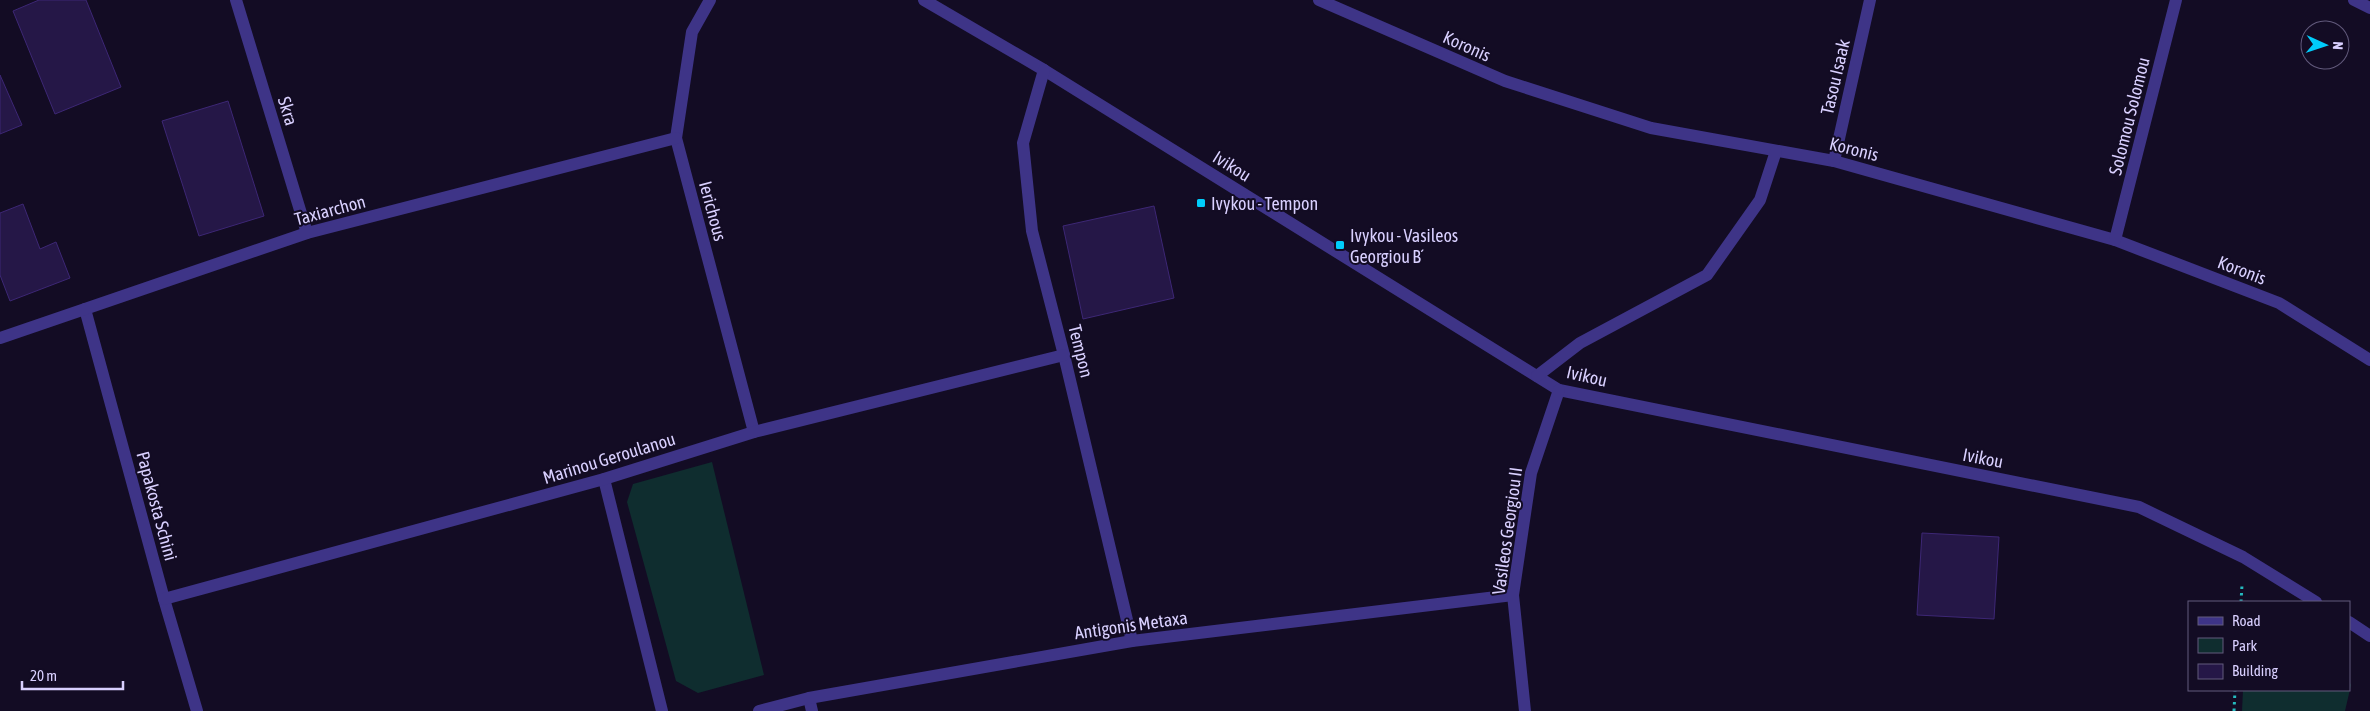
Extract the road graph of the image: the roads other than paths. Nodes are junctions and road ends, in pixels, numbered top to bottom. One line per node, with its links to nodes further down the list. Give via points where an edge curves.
1 (236, 0): 13 (street, Skra)
2 (710, 0): 10 (street, Ierichous, via 692,32)
3 (924, 0): 9 (street, Ivikou)
4 (1319, 0): 11 (street, Koronis, via 1505,81 1651,128)
5 (1870, 0): 12 (street, Tasou Isaak)
6 (2176, 0): 14 (street, Solomou Solomou)
7 (2354, 0): 8 (street)
8 (2370, 8)
9 (1044, 70): 17 (street, Tempon, via 1023,143 1032,231); 19 (street, Ivikou)
10 (676, 138): 13 (street, Taxiarchon); 21 (street, Ierichous)
11 (1776, 151): 12 (street, Koronis); 19 (street, via 1760,200 1707,275 1580,343)
12 (1834, 161): 14 (street, Koronis)
13 (307, 233): 15 (street, Taxiarchon)
14 (2115, 240): 18 (street, Koronis, via 2279,303)
15 (85, 309): 16 (street, Taxiarchon); 24 (street, Papakosta Schini)
16 (0, 338)
17 (1064, 355): 21 (street, Marinou Geroulanou); 28 (street, Tempon)
18 (2370, 360)
19 (1537, 376): 20 (street, Ivikou)
20 (1559, 390): 23 (street, Vasileos Georgiou II, via 1531,473); 25 (street, Ivikou, via 2139,507 2243,557)
21 (754, 432): 22 (street, Marinou Geroulanou)
22 (604, 479): 24 (street, Marinou Geroulanou); 31 (street)
23 (1513, 595): 28 (street, Antigonis Metaxa); 34 (street, Vasileos Georgiou II)
24 (164, 599): 30 (street, Papakosta Schini)
25 (2314, 601)
26 (2350, 623): 27 (street)
27 (2370, 636)
28 (1132, 641): 29 (street, Antigonis Metaxa)
29 (809, 698): 32 (street, Antigonis Metaxa); 33 (street)
30 (197, 711)
31 (662, 711)
32 (759, 711)
33 (812, 711)
34 (1525, 711)

